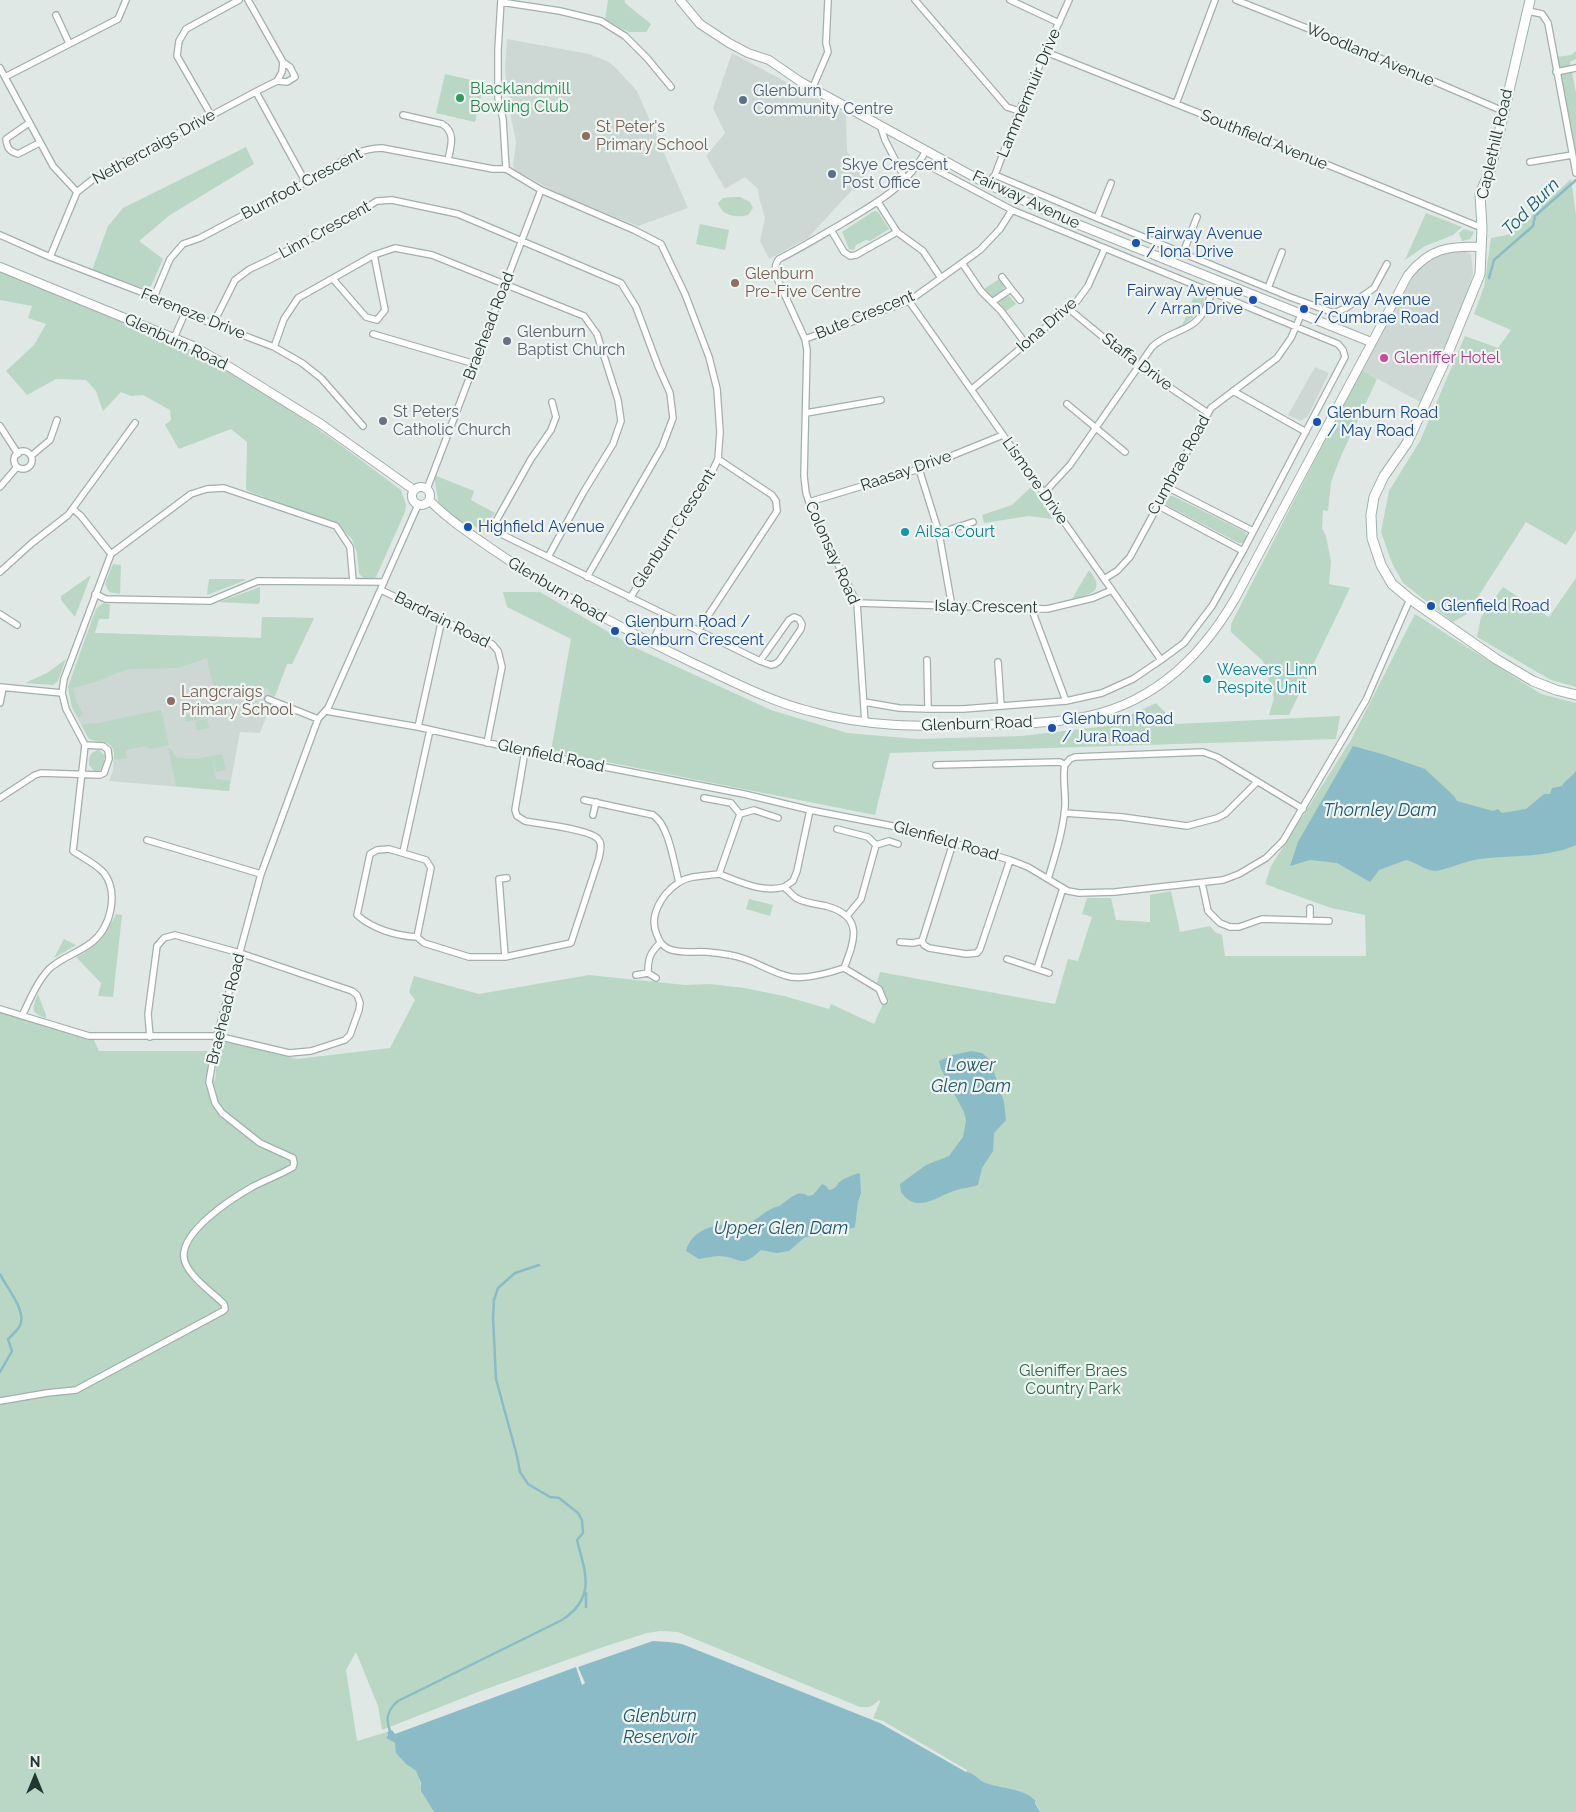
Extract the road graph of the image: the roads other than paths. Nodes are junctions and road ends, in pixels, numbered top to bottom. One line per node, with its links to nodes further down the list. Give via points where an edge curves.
1 (126, 0): 16 (street, via 118,19)
2 (239, 0): 30 (street, via 186,29 179,41 178,56)
3 (248, 0): 18 (street)
4 (680, 0): 25 (street, Fairway Avenue, via 700,24 748,53 769,60)
5 (828, 0): 25 (street, via 828,52)
6 (915, 0): 28 (street, via 1007,107)
7 (1010, 0): 15 (street)
8 (1069, 0): 15 (street, Lammermuir Drive)
9 (1215, 0): 27 (street)
10 (1236, 0): 29 (street, Woodland Avenue)
11 (1530, 0): 13 (main road, Caplethill Road)
12 (501, 1): 24 (street, via 601,21 625,36); 40 (street, via 498,90)
13 (1528, 11): 21 (street, via 1542,14 1548,23); 29 (main road, Caplethill Road)
14 (56, 15): 16 (street)
15 (1059, 22): 17 (street, Lammermuir Drive)
16 (70, 43): 22 (street)
17 (1046, 52): 27 (street, Southfield Avenue); 28 (street, Lammermuir Drive)
18 (283, 62): 23 (street); 23 (street, Nethercraigs Drive, via 296,78 287,82)
19 (0, 68): 22 (street)
20 (1576, 68): 21 (street)
21 (1556, 72): 36 (street)
22 (5, 77): 32 (street)
23 (277, 81): 26 (street, Nethercraigs Drive)
24 (671, 87)
25 (812, 89): 33 (street, Fairway Avenue)
26 (256, 92): 30 (street, Nethercraigs Drive); 44 (street)
27 (1176, 104): 53 (street, Southfield Avenue)
28 (1019, 111): 42 (street, Lammermuir Drive)
29 (1503, 111): 53 (main road, Caplethill Road, via 1491,168 1480,194)
30 (211, 115): 48 (street, Nethercraigs Drive, via 96,177)
31 (403, 115): 37 (street, via 447,127 452,136)
32 (29, 123): 34 (street); 34 (street, via 6,138 6,146 18,154)
33 (880, 125): 35 (street, Fairway Avenue); 43 (street)
34 (39, 143): 48 (street, via 53,166)
35 (926, 151): 38 (street); 46 (street, Fairway Avenue)
36 (1572, 155): 39 (street); 41 (street)
37 (448, 160): 40 (street, Burnfoot Crescent); 44 (street, Burnfoot Crescent, via 382,148 368,149)
38 (920, 161): 43 (street); 50 (street, Fairway Avenue)
39 (1530, 162)
40 (506, 169): 47 (street, Burnfoot Crescent)
41 (1576, 173)
42 (995, 175): 46 (street, Lammermuir Drive); 52 (street)
43 (905, 179): 49 (street)
44 (305, 181): 74 (street, Burnfoot Crescent, via 183,244 170,259)
45 (1111, 183): 52 (street)
46 (987, 184): 80 (street, Fairway Avenue)
47 (541, 190): 57 (street, Braehead Road); 110 (street, Glenburn Crescent, via 662,244 709,357 717,389)
48 (78, 192): 63 (street, Nethercraigs Drive)
49 (878, 202): 54 (street); 55 (street)
50 (1012, 210): 59 (street, Fairway Avenue); 64 (street, Bute Crescent, via 991,240)
51 (1197, 217): 60 (street)
52 (1097, 218): 60 (street)
53 (1482, 228): 58 (main road, Caplethill Road)
54 (831, 230): 55 (street, via 850,256); 87 (street, Colonsay Road, via 776,262 777,278)
55 (897, 232): 68 (street, via 923,251)
56 (0, 235): 63 (street, Fereneze Drive)
57 (521, 240): 70 (street, Braehead Road); 83 (street, Linn Crescent, via 458,214 392,200 377,201 339,224 250,268 235,280); 130 (street, Linn Crescent, via 621,283 636,307 670,393 673,418 662,447)
58 (1482, 247): 88 (street, Glenburn Road, via 1445,248 1421,261 1408,275); 138 (main road, Caplethill Road, via 1480,274 1443,365 1407,442 1374,497 1372,538 1381,564 1392,584)
59 (1105, 248): 73 (street, Fairway Avenue); 79 (street, Iona Drive, via 1088,286)
60 (1183, 252): 71 (street)
61 (1282, 252): 71 (street)
62 (374, 255): 69 (street); 69 (street, via 385,310 377,320 366,317); 70 (street, via 395,248 432,254)
63 (50, 257): 74 (street, Fereneze Drive)
64 (962, 263): 68 (street, Bute Crescent); 78 (street)
65 (1387, 264): 75 (street, via 1374,288 1338,312)
66 (0, 267): 86 (street, Glenburn Road)
67 (1002, 277): 72 (street)
68 (941, 278): 77 (street, Bute Crescent)
69 (333, 279): 90 (street, via 298,298 284,319)
70 (505, 283): 91 (street, Braehead Road); 128 (street, via 584,316 597,334 618,400 620,421 613,444)
71 (1268, 288): 75 (street)
72 (1011, 289): 76 (street); 78 (street)
73 (1212, 292): 84 (street, Fairway Avenue); 92 (street, via 1198,320 1161,339)
74 (154, 297): 81 (street, Fereneze Drive)
75 (1290, 297): 80 (street)
76 (1020, 300)
77 (909, 301): 87 (street, Bute Crescent); 93 (street, Lismore Drive)
78 (992, 302): 89 (street)
79 (1069, 309): 89 (street, Iona Drive); 92 (street, Staffa Drive)
80 (1286, 309): 82 (street, Fairway Avenue)
81 (186, 313): 83 (street, Fereneze Drive); 86 (street)
82 (1301, 315): 84 (street, Cumbrae Road); 88 (street, Fairway Avenue)
83 (214, 322): 90 (street, Fereneze Drive)
84 (1296, 326): 94 (street, Cumbrae Road, via 1277,358); 105 (street, Fairway Avenue, via 1338,344 1343,350 1344,360)
85 (373, 334): 91 (street)
86 (174, 338): 116 (street, Glenburn Road, via 228,366 304,414)
87 (805, 339): 98 (street, Colonsay Road)
88 (1371, 342): 163 (street, Glenburn Road, via 1226,616 1178,672 1125,704 1080,718 917,727)
89 (1026, 344): 93 (street, Iona Drive)
90 (274, 347): 103 (street, Fereneze Drive, via 321,378)
91 (475, 364): 115 (street, Braehead Road)
92 (1138, 366): 99 (street, Staffa Drive); 104 (street)
93 (972, 389): 106 (street, Lismore Drive)
94 (1233, 391): 99 (street, Cumbrae Road); 105 (street)
95 (881, 400): 98 (street)
96 (552, 402): 128 (street, via 556,417 551,430 495,523 497,532)
97 (1067, 404): 104 (street)
98 (806, 412): 119 (street, Colonsay Road, via 804,476)
99 (1208, 413): 113 (street, Cumbrae Road)
100 (57, 420): 109 (street, via 50,440)
101 (135, 423): 122 (street)
102 (0, 426): 108 (street)
103 (364, 426)
104 (1095, 429): 107 (street); 117 (street, via 1070,465)
105 (1306, 432): 124 (street)
106 (1002, 435): 112 (street, Raasay Drive); 117 (street, Lismore Drive)
107 (1125, 452)
108 (18, 454): 109 (street, via 25,452); 111 (street, via 14,459)
109 (31, 456): 111 (street, via 30,466 25,469)
110 (718, 459): 137 (street, Glenburn Crescent); 146 (street, via 772,495 777,511)
111 (17, 467): 114 (street)
112 (919, 469): 119 (street, Raasay Drive); 125 (street)
113 (1167, 486): 121 (street, Cumbrae Road); 124 (street)
114 (0, 487)
115 (427, 489): 116 (street); 118 (street)
116 (414, 490): 120 (street, via 412,500)
117 (1044, 493): 131 (street, Lismore Drive)
118 (430, 501): 120 (street, via 423,506); 147 (street, Glenburn Road, via 449,520 517,566 592,612)
119 (809, 502): 139 (street, Colonsay Road)
120 (418, 505): 133 (street, Braehead Road)
121 (1156, 505): 126 (street); 131 (street, Cumbrae Road, via 1130,557)
122 (73, 508): 127 (street); 129 (street)
123 (973, 522): 125 (street)
124 (1253, 531): 126 (street)
125 (939, 533): 140 (street)
126 (1243, 551): 149 (street, via 1212,606 1184,643)
127 (111, 554): 132 (street, via 190,494 224,488 336,526 350,547); 136 (street)
128 (548, 557): 130 (street)
129 (0, 572)
130 (587, 577): 137 (street)
131 (1104, 579): 135 (street, Lismore Drive)
132 (353, 581): 133 (street); 136 (street, via 258,581 210,600 106,599)
133 (384, 582): 134 (street, Braehead Road)
134 (380, 590): 144 (street, Bardrain Road); 161 (street, Braehead Road)
135 (1112, 590): 141 (street, Islay Crescent, via 1093,598); 149 (street, Lismore Drive)
136 (94, 594): 153 (street)
137 (630, 598): 143 (street)
138 (1410, 599): 154 (main road, Caplethill Road, via 1533,681); 177 (street, Glenfield Road, via 1366,700)
139 (857, 604): 140 (street, Islay Crescent); 157 (street, Colonsay Road)
140 (952, 607): 141 (street, Islay Crescent)
141 (1032, 610): 156 (street)
142 (0, 614): 145 (street)
143 (665, 615): 146 (street); 147 (street)
144 (442, 619): 164 (street); 166 (street, Bardrain Road, via 492,644 502,660)
145 (17, 625)
146 (698, 630): 150 (street)
147 (652, 643): 163 (street, Glenburn Road, via 778,702)
148 (926, 660): 160 (street)
149 (1161, 660): 156 (street, via 1133,679 1102,693)
150 (760, 661): 150 (street, via 771,664 779,661 801,628 799,619 789,620)
151 (998, 662): 159 (street)
152 (2, 687): 153 (street); 158 (street)
153 (62, 693): 167 (street, via 66,709)
154 (1576, 695)
155 (268, 699): 162 (street)
156 (1066, 701): 159 (street)
157 (864, 702): 160 (street); 163 (street, Colonsay Road)
158 (0, 703)
159 (1001, 706): 160 (street)
160 (928, 709)
161 (326, 711): 162 (street, Braehead Road); 164 (street, Glenfield Road)
162 (318, 720): 190 (street, Braehead Road)
163 (865, 723)
164 (418, 727): 165 (street, Glenfield Road)
165 (430, 730): 166 (street, Glenfield Road); 188 (street)
166 (487, 743): 168 (street, Glenfield Road)
167 (85, 745): 171 (street); 171 (street, via 103,746 108,750 109,759 104,773)
168 (525, 751): 178 (street, Glenfield Road); 207 (street, via 515,810 517,816 525,821 587,832 598,838 601,846 571,943)
169 (936, 765): 170 (street, via 1060,762)
170 (1065, 765): 172 (street, via 1075,758 1203,752); 179 (street)
171 (81, 775): 173 (street, via 41,773); 217 (street, via 72,851 94,863 105,874 112,904 99,935 51,968 38,983)
172 (1257, 782): 177 (street); 179 (street, via 1225,814 1187,826)
173 (0, 798)
174 (704, 798): 180 (street, via 732,803)
175 (584, 800): 176 (street)
176 (596, 802): 181 (street); 194 (street, via 659,818)
177 (1303, 809): 195 (street, Glenfield Road, via 1283,841 1266,858 1239,874)
178 (810, 810): 185 (street, Glenfield Road, via 890,825); 196 (street, via 797,871 793,881)
179 (1064, 813): 193 (street)
180 (740, 814): 182 (street, via 754,810); 191 (street)
181 (594, 816)
182 (778, 818)
183 (837, 829): 187 (street, via 868,837)
184 (147, 840): 190 (street)
185 (953, 843): 189 (street, Glenfield Road); 203 (street)
186 (898, 844): 187 (street, via 889,841)
187 (876, 845): 199 (street, via 862,899)
188 (402, 852): 202 (street, via 426,860 431,868); 202 (street, via 377,850 370,854 357,915 368,925)
189 (1010, 860): 193 (street, Glenfield Road); 203 (street, via 977,953 929,948)
190 (261, 874): 206 (street, Braehead Road)
191 (719, 874): 194 (street); 196 (street, via 762,889)
192 (507, 878): 207 (street, via 499,879)
193 (1048, 879): 197 (street, Glenfield Road)
194 (679, 882): 205 (street, via 662,898 656,911 654,928)
195 (1202, 883): 197 (street, Glenfield Road, via 1079,893); 200 (street, via 1208,911 1220,923 1230,927 1262,919)
196 (784, 887): 199 (street, via 795,897 839,910)
197 (1063, 888): 210 (street)
198 (1310, 908): 200 (street)
199 (847, 916): 209 (street, via 852,922 854,940)
200 (1310, 920): 201 (street)
201 (1329, 921)
202 (417, 937): 207 (street, via 424,943 469,957)
203 (922, 941): 204 (street)
204 (900, 942)
205 (660, 943): 209 (street, via 668,949 684,952 743,958 792,977 827,974); 211 (street, via 651,952)
206 (240, 953): 218 (street, via 175,935 164,938 156,952 148,1014); 219 (street, Braehead Road); 219 (street, via 352,990 358,996 359,1010 345,1040 311,1051 289,1053)
207 (505, 957)
208 (1008, 959): 210 (street)
209 (844, 968): 215 (street, via 879,989)
210 (1036, 969): 212 (street)
211 (648, 973): 213 (street); 214 (street)
212 (1049, 973)
213 (636, 975)
214 (656, 978)
215 (884, 1001)
216 (0, 1009): 217 (street)
217 (22, 1016): 218 (street, via 89,1036)
218 (150, 1036): 219 (street)
219 (217, 1036): 220 (street, Braehead Road, via 209,1082 222,1113 260,1143 289,1155 294,1163 291,1168 233,1200 190,1236 183,1253 185,1263 191,1273 224,1304 225,1309 76,1390)
220 (0, 1401)

